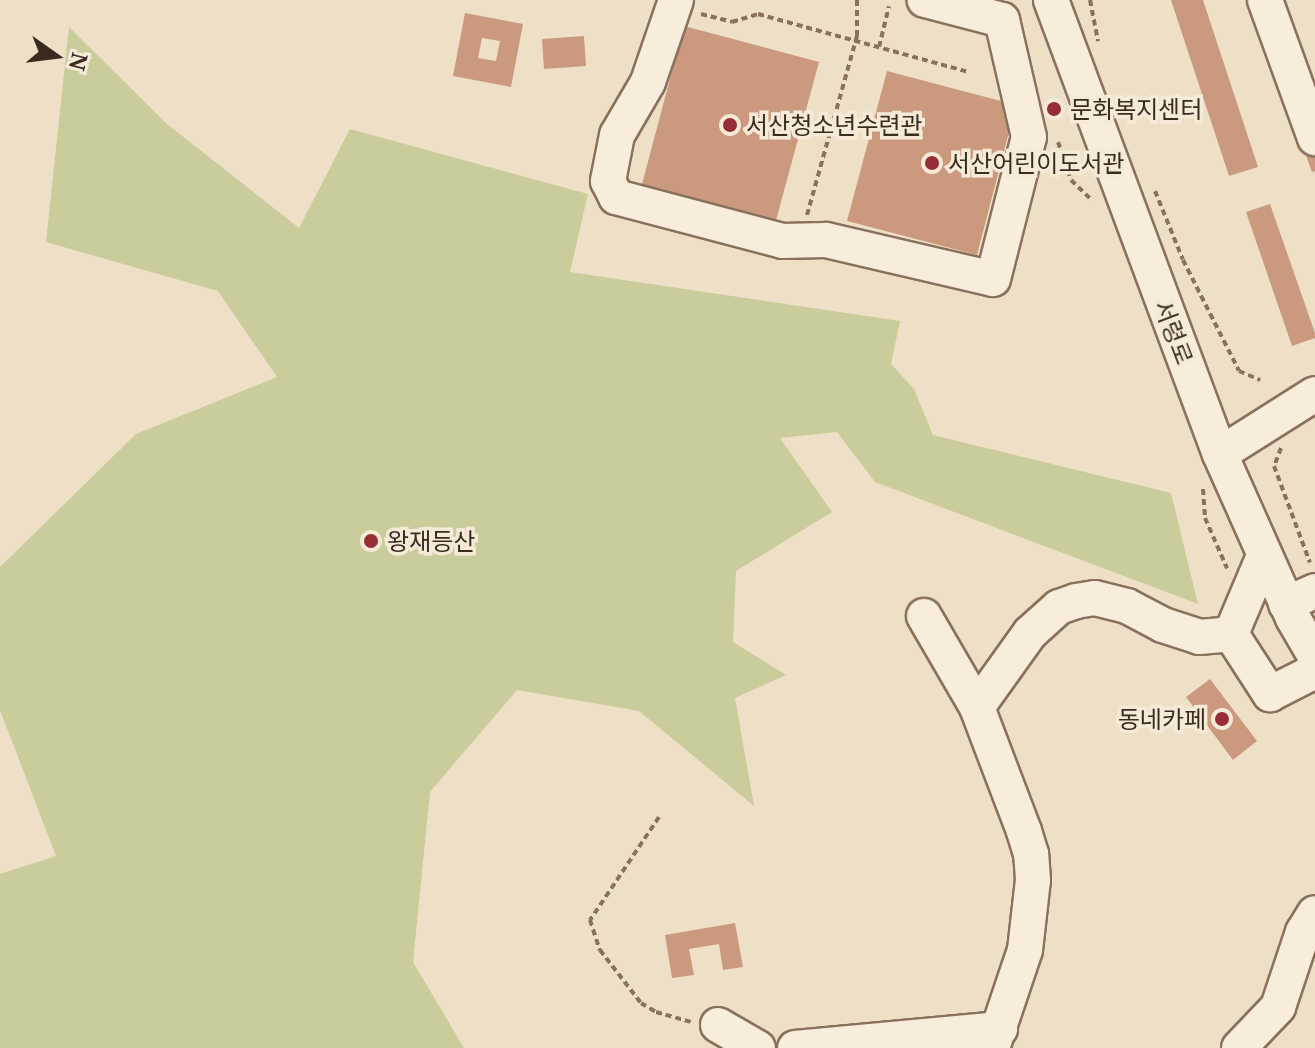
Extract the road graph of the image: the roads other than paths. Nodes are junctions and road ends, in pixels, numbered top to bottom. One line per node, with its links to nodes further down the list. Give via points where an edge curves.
1 (925, 0): 4 (street, via 1002,20 1029,137 993,279 826,240 782,241 627,203 611,191 608,176 617,135)
2 (1051, 0): 7 (street, 서령로)
3 (1265, 0): 5 (street)
4 (684, 6)
5 (1315, 138)
6 (1315, 394): 7 (street)
7 (1212, 468): 8 (street, 서령로)
8 (1264, 556): 9 (street, 서령로); 11 (street)
9 (1301, 597): 12 (street, 서령로)
10 (924, 616): 14 (street)
11 (1231, 634): 13 (street, via 1270,694); 14 (street, via 1199,637 1127,606 1095,598 1076,601 1037,625)
12 (1315, 656)
13 (1315, 671)
14 (977, 707): 17 (street, via 1031,854 1030,925)
15 (1315, 913): 20 (street, via 1303,932 1278,1007)
16 (718, 1025): 18 (street)
17 (996, 1038): 19 (street)
18 (758, 1048)
19 (795, 1048)
20 (1239, 1048)

